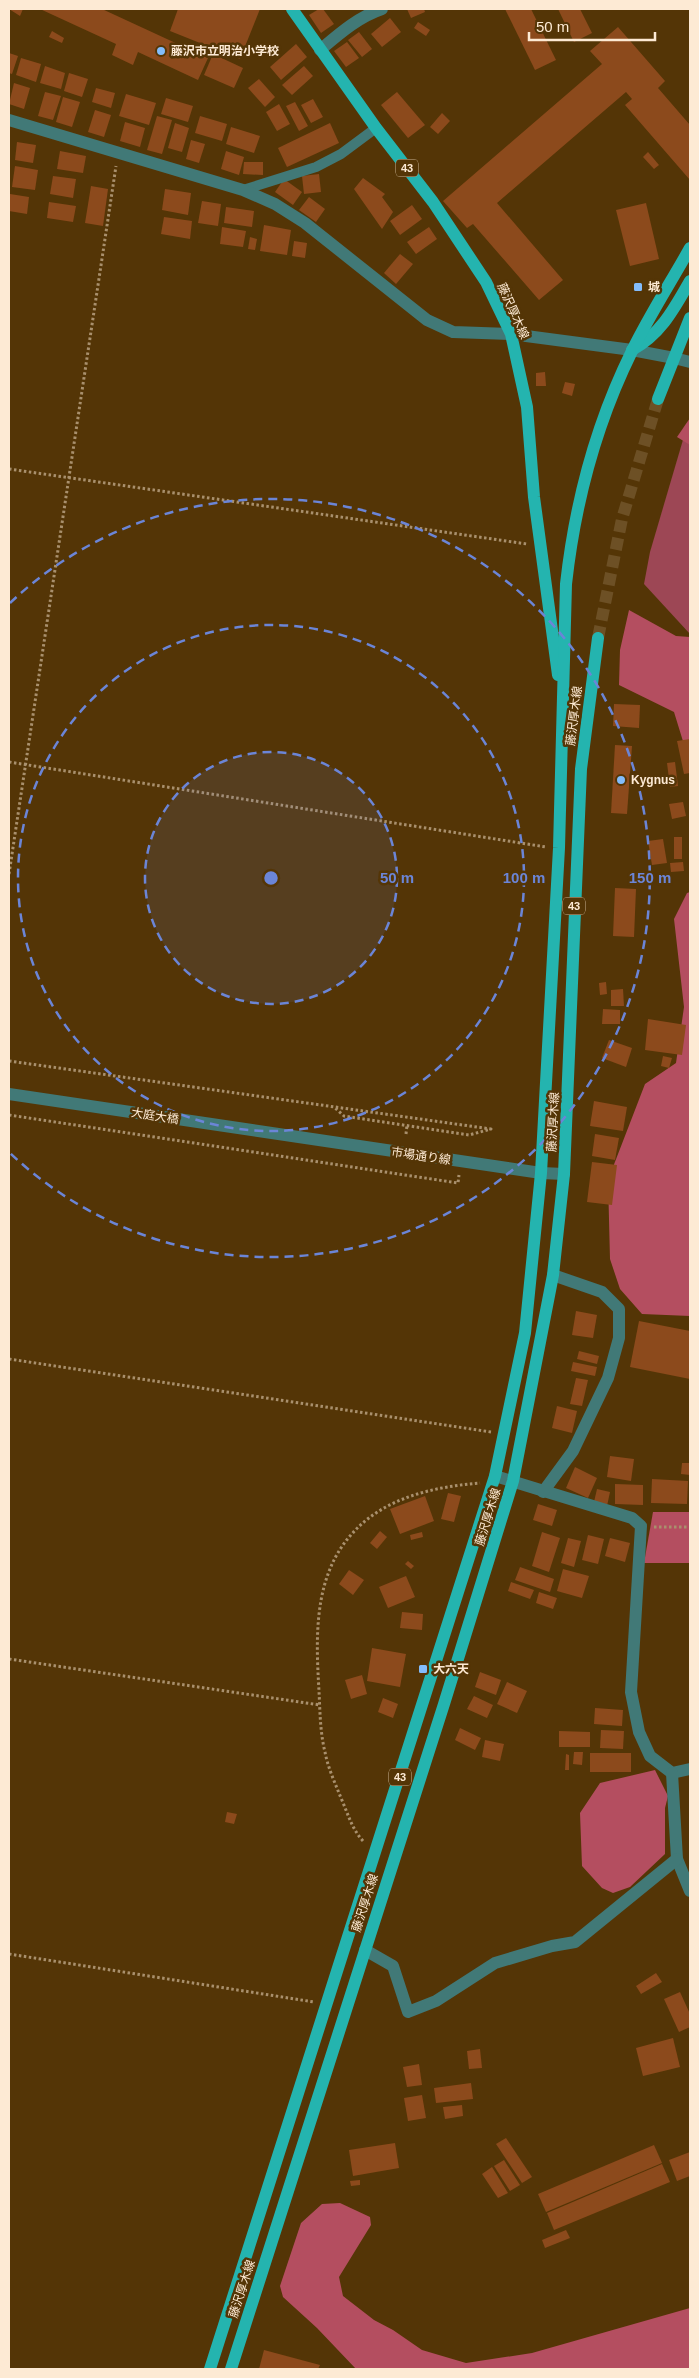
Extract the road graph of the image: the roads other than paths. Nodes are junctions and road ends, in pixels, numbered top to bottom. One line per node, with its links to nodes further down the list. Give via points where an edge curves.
1 (292, 9): 3 (main road, 藤沢厚木線 / 43)
2 (382, 9): 3 (street, via 346,28)
3 (320, 50): 5 (main road, 藤沢厚木線 / 43)
4 (9, 120): 6 (street)
5 (376, 128): 6 (lane, via 341,154 316,167); 10 (main road, 藤沢厚木線 / 43, via 433,202 486,282)
6 (243, 190): 10 (street, via 275,204 305,223 427,320 453,332)
7 (690, 248): 11 (main road, 藤沢厚木線 / 43)
8 (690, 282): 11 (main road, via 666,322 646,342)
9 (690, 318): 12 (main road)
10 (511, 334): 11 (street); 16 (main road, 藤沢厚木線 / 43, via 527,407 540,546)
11 (632, 350): 12 (street); 16 (main road, 藤沢厚木線 / 43, via 601,424 575,519 566,584)
12 (674, 358): 13 (street); 14 (main road)
13 (690, 362)
14 (658, 399)
15 (598, 638): 20 (main road, 藤沢厚木線 / 43, via 581,770)
16 (564, 712): 19 (main road, 藤沢厚木線 / 43)
17 (9, 1094): 18 (street, 大庭大橋)
18 (301, 1139): 19 (street, 市場通り線)
19 (541, 1173): 20 (street, 市場通り線); 22 (main road, 藤沢厚木線 / 43, via 524,1333)
20 (564, 1174): 21 (main road, 藤沢厚木線 / 43)
21 (552, 1275): 23 (main road, 藤沢厚木線 / 43); 24 (street, via 602,1292 620,1309 619,1338 608,1378 577,1443)
22 (494, 1479): 23 (street); 30 (main road, 藤沢厚木線 / 43)
23 (513, 1481): 24 (street); 29 (main road, 藤沢厚木線 / 43)
24 (543, 1492): 26 (street, via 632,1518 641,1526 631,1692 639,1732 650,1756)
25 (690, 1770): 26 (street)
26 (672, 1773): 27 (street)
27 (678, 1859): 28 (street); 29 (street, via 574,1942 494,1963 436,2001 408,2012 392,1966)
28 (690, 1891)
29 (365, 1950): 31 (main road, 藤沢厚木線 / 43)
30 (210, 2369)
31 (231, 2369)

